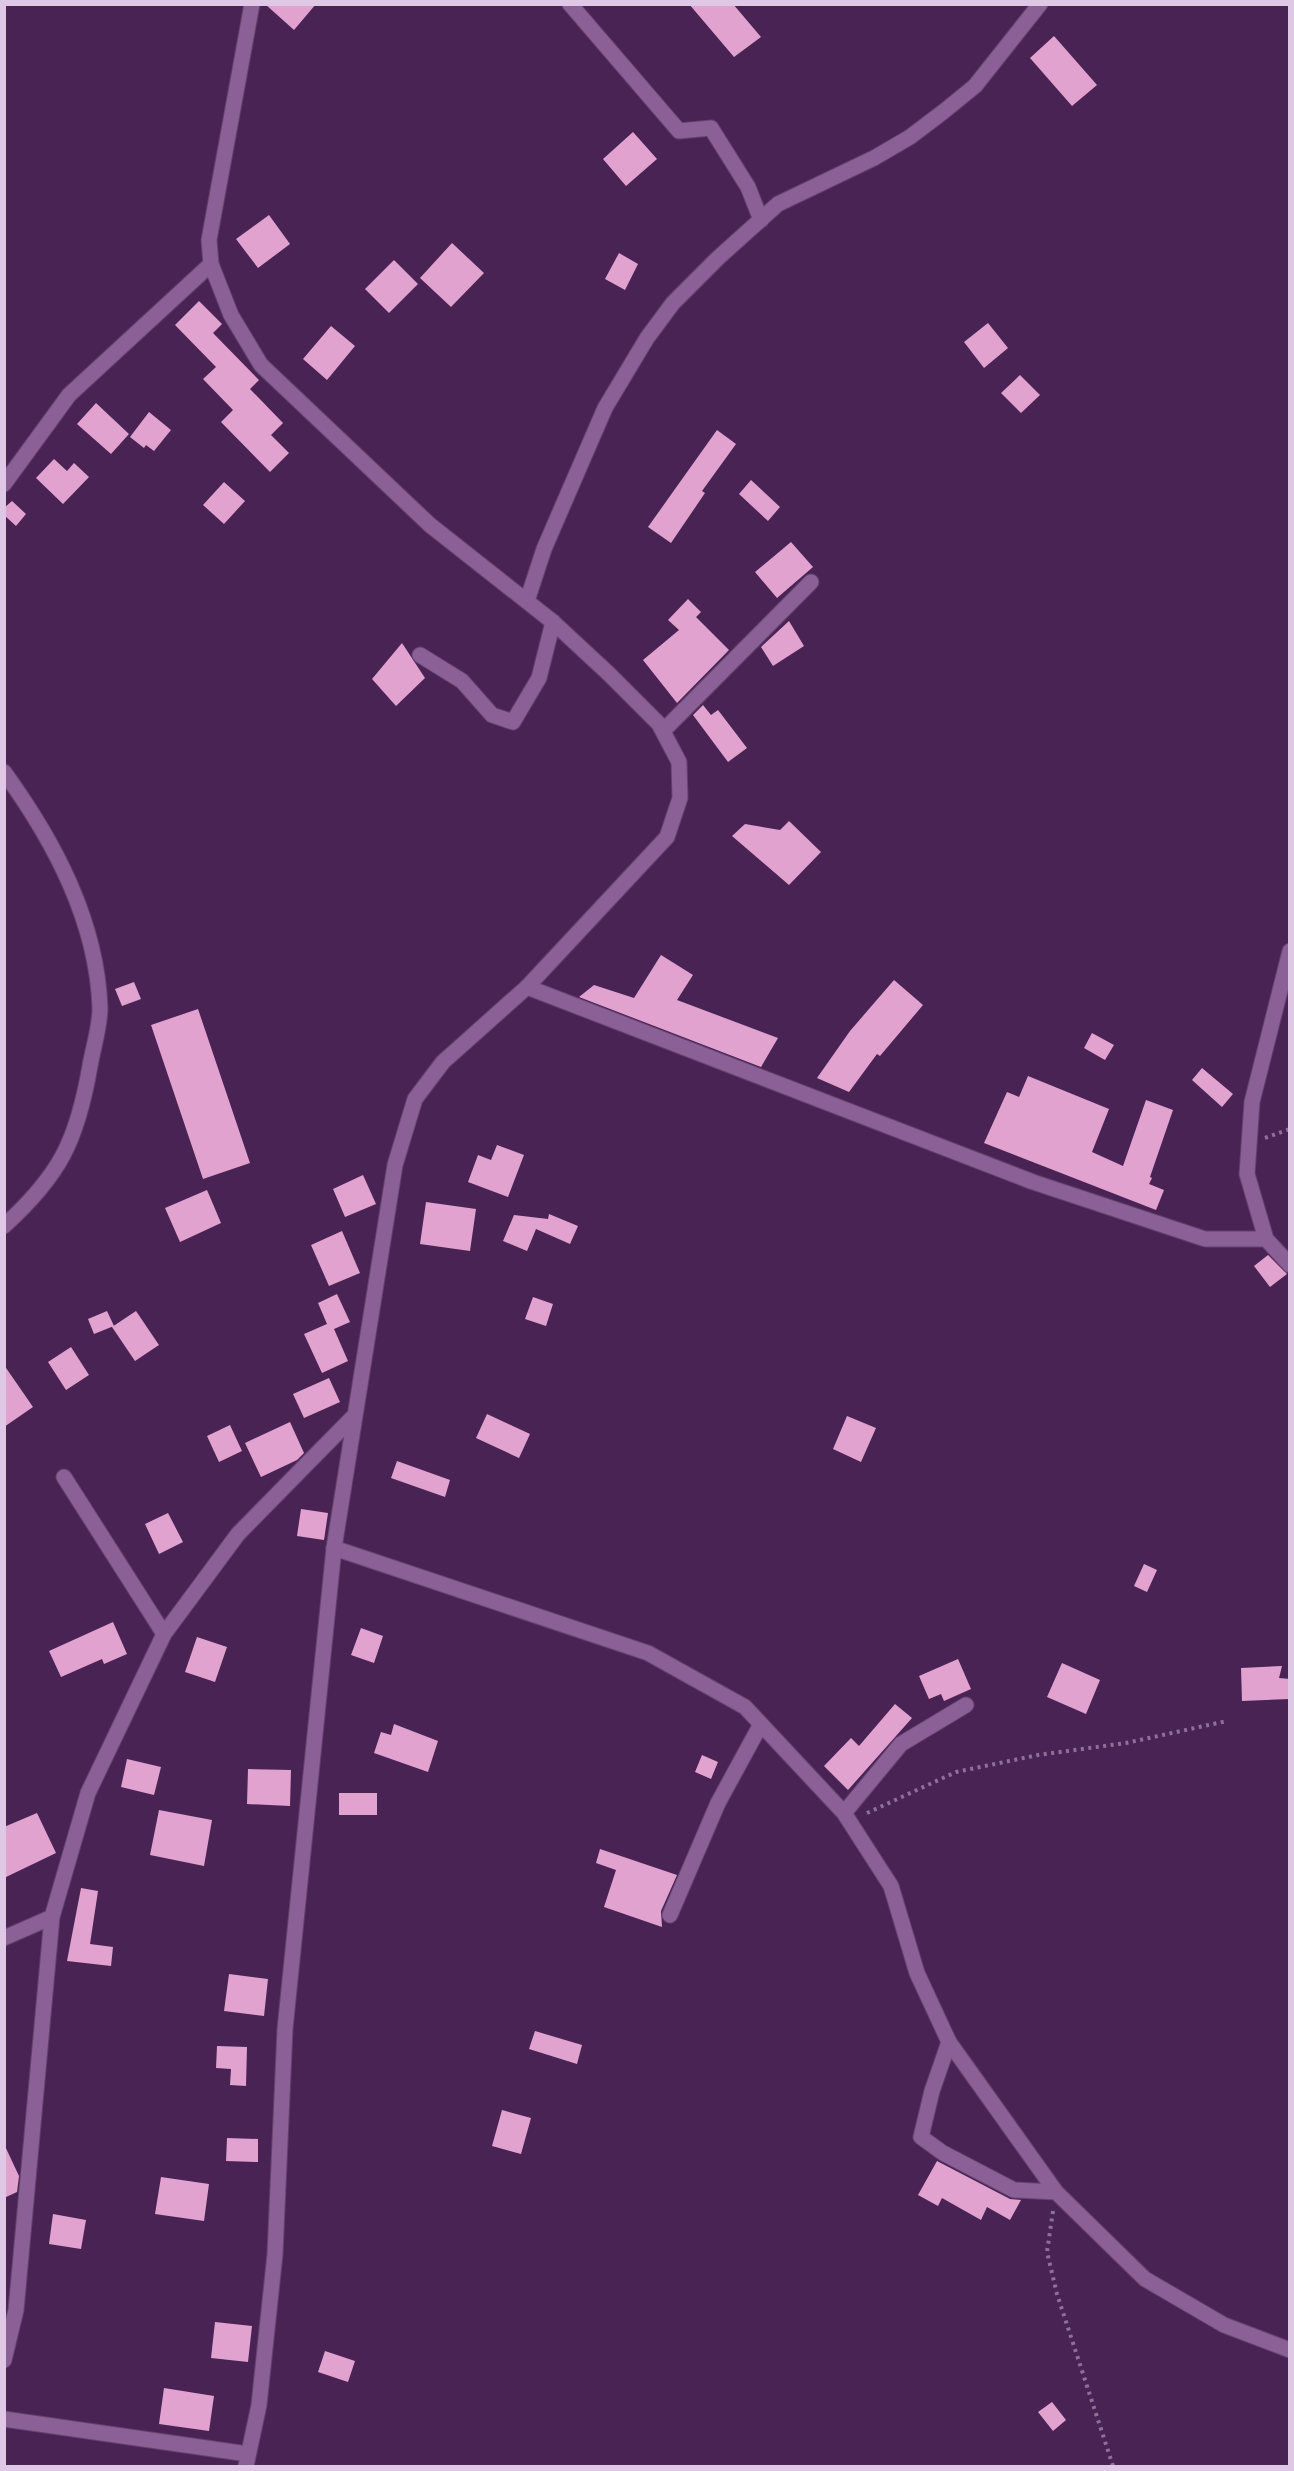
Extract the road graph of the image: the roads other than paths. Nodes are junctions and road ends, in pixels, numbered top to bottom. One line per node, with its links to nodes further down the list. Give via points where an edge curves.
1 (252, 4): 5 (street, via 209,240)
2 (570, 4): 4 (street, via 679,130 711,128 748,187)
3 (1040, 4): 4 (street, via 975,86 943,112 910,137 778,204)
4 (761, 220): 8 (street, via 672,303 647,338 605,408 544,549)
5 (211, 264): 6 (street, via 69,395); 8 (street, via 231,315 261,365 430,525)
6 (4, 484)
7 (811, 582): 11 (street)
8 (526, 601): 9 (street)
9 (553, 622): 10 (street, via 539,678 513,723 492,715 462,681); 11 (street)
10 (420, 655)
11 (663, 731): 14 (street, via 679,762 680,798 667,837)
12 (4, 772): 15 (street, via 32,811 70,881 93,950 100,1010 84,1101 64,1158 35,1197)
13 (1290, 951): 16 (street, via 1252,1102 1247,1174)
14 (526, 987): 16 (street, via 1033,1182 1205,1239); 18 (street, via 443,1062 415,1099 395,1165)
15 (4, 1226)
16 (1266, 1239): 17 (street)
17 (1290, 1265)
18 (353, 1417): 20 (street); 21 (street, via 238,1534)
19 (64, 1477): 21 (street)
20 (334, 1548): 23 (street, via 648,1653 745,1707); 33 (street, via 285,2029 275,2254 259,2405)
21 (164, 1634): 26 (street, via 88,1793)
22 (966, 1704): 24 (street, via 901,1744)
23 (761, 1724): 24 (street); 25 (street, via 718,1803)
24 (847, 1818): 28 (street, via 891,1886 917,1973)
25 (670, 1915)
26 (52, 1917): 27 (street); 31 (street, via 16,2310)
27 (4, 1938)
28 (949, 2043): 29 (street); 29 (street, via 921,2137 1014,2190)
29 (1056, 2192): 30 (street, via 1144,2279 1224,2325)
30 (1290, 2350)
31 (4, 2360)
32 (4, 2419): 33 (street)
33 (247, 2460)

